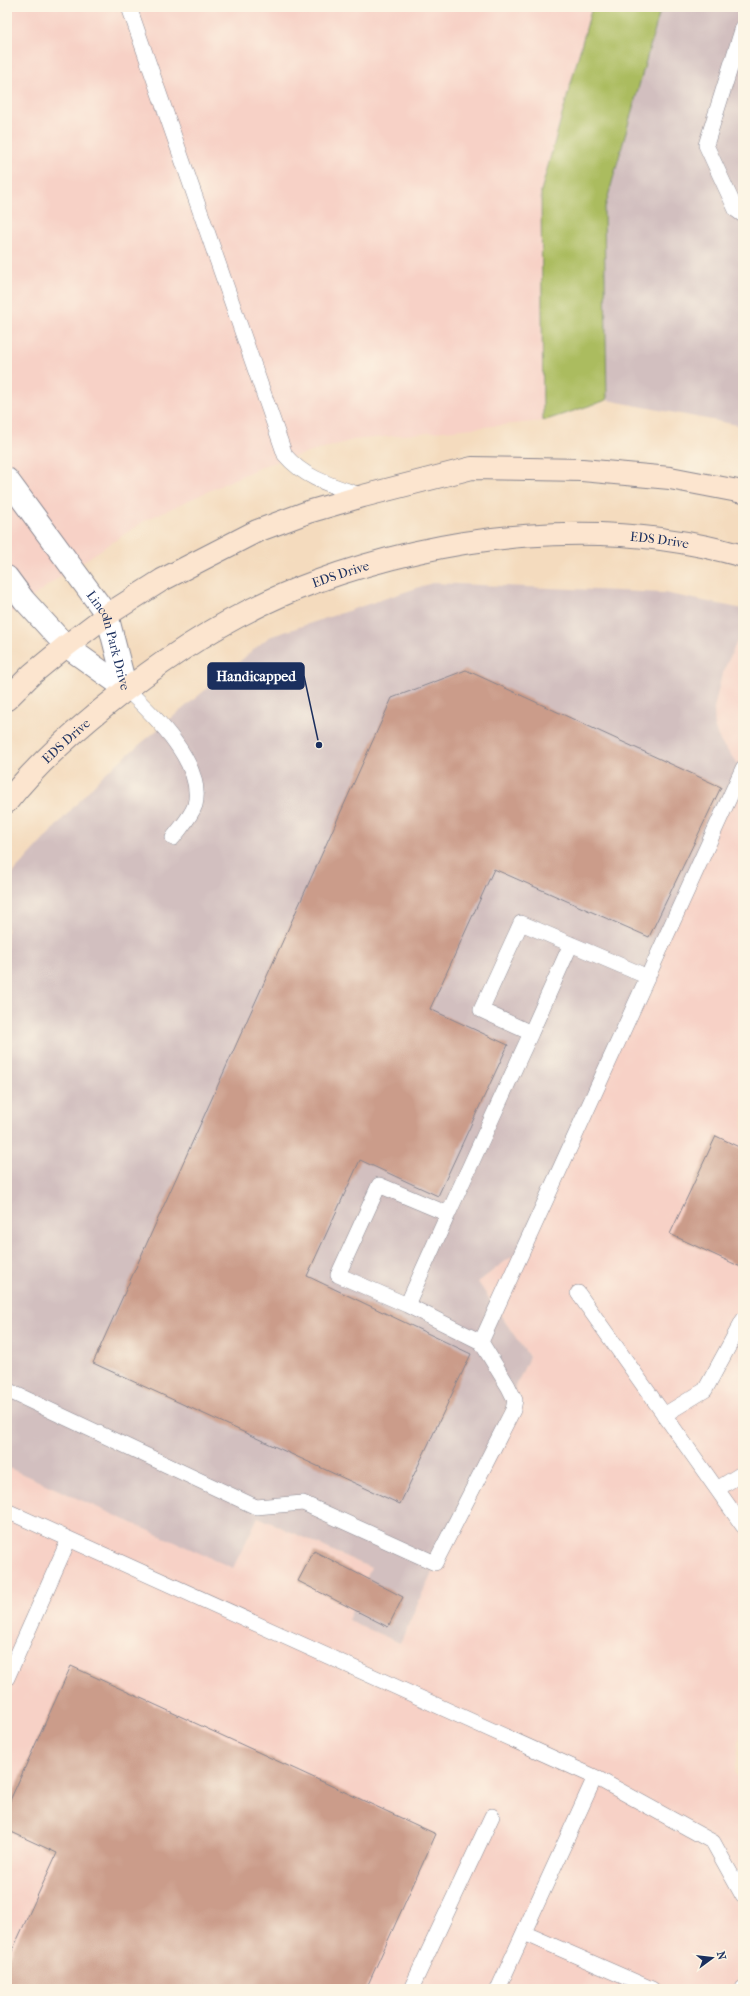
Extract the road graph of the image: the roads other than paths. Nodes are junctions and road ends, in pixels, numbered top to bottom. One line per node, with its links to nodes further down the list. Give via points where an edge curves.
1 (129, 7): 6 (lane, via 285,455 294,465 321,482)
2 (743, 27): 3 (lane, via 706,145 736,210)
3 (743, 214)
4 (7, 479): 9 (street, Lincoln Park Drive)
5 (743, 492): 6 (street, via 670,478 582,470 472,468)
6 (363, 496): 9 (street, via 308,512 257,531 162,580)
7 (743, 556): 11 (street, EDS Drive, via 705,545 606,534 539,535 460,544 398,556 314,582 244,614 201,638)
8 (7, 577): 10 (street, Lincoln Park Drive, via 24,600)
9 (107, 615): 10 (street); 11 (street, Lincoln Park Drive)
10 (66, 646): 11 (street, Lincoln Park Drive); 12 (street)
11 (126, 689): 14 (street, EDS Drive, via 60,745); 15 (lane, via 148,709 194,774 194,806)
12 (7, 699)
13 (743, 768): 17 (lane)
14 (7, 802)
15 (173, 838)
16 (571, 944): 17 (lane); 18 (lane); 18 (lane, via 520,923 481,1010)
17 (648, 977): 23 (lane)
18 (531, 1033): 19 (lane)
19 (448, 1214): 21 (lane); 21 (lane, via 378,1185 338,1275)
20 (578, 1293): 25 (lane)
21 (407, 1305): 23 (lane)
22 (743, 1320): 25 (lane, via 705,1390)
23 (481, 1342): 24 (lane, via 515,1400 513,1410 435,1563 303,1503 256,1508)
24 (7, 1390)
25 (664, 1415): 27 (lane)
26 (743, 1473): 27 (lane)
27 (717, 1489): 29 (lane)
28 (7, 1511): 30 (lane)
29 (743, 1526)
30 (69, 1538): 31 (lane); 32 (lane)
31 (7, 1678)
32 (595, 1777): 34 (lane, via 713,1842); 35 (lane)
33 (492, 1816): 36 (lane)
34 (743, 1896)
35 (524, 1934): 37 (lane); 38 (lane)
36 (411, 1989)
37 (498, 1989)
38 (652, 1989)

